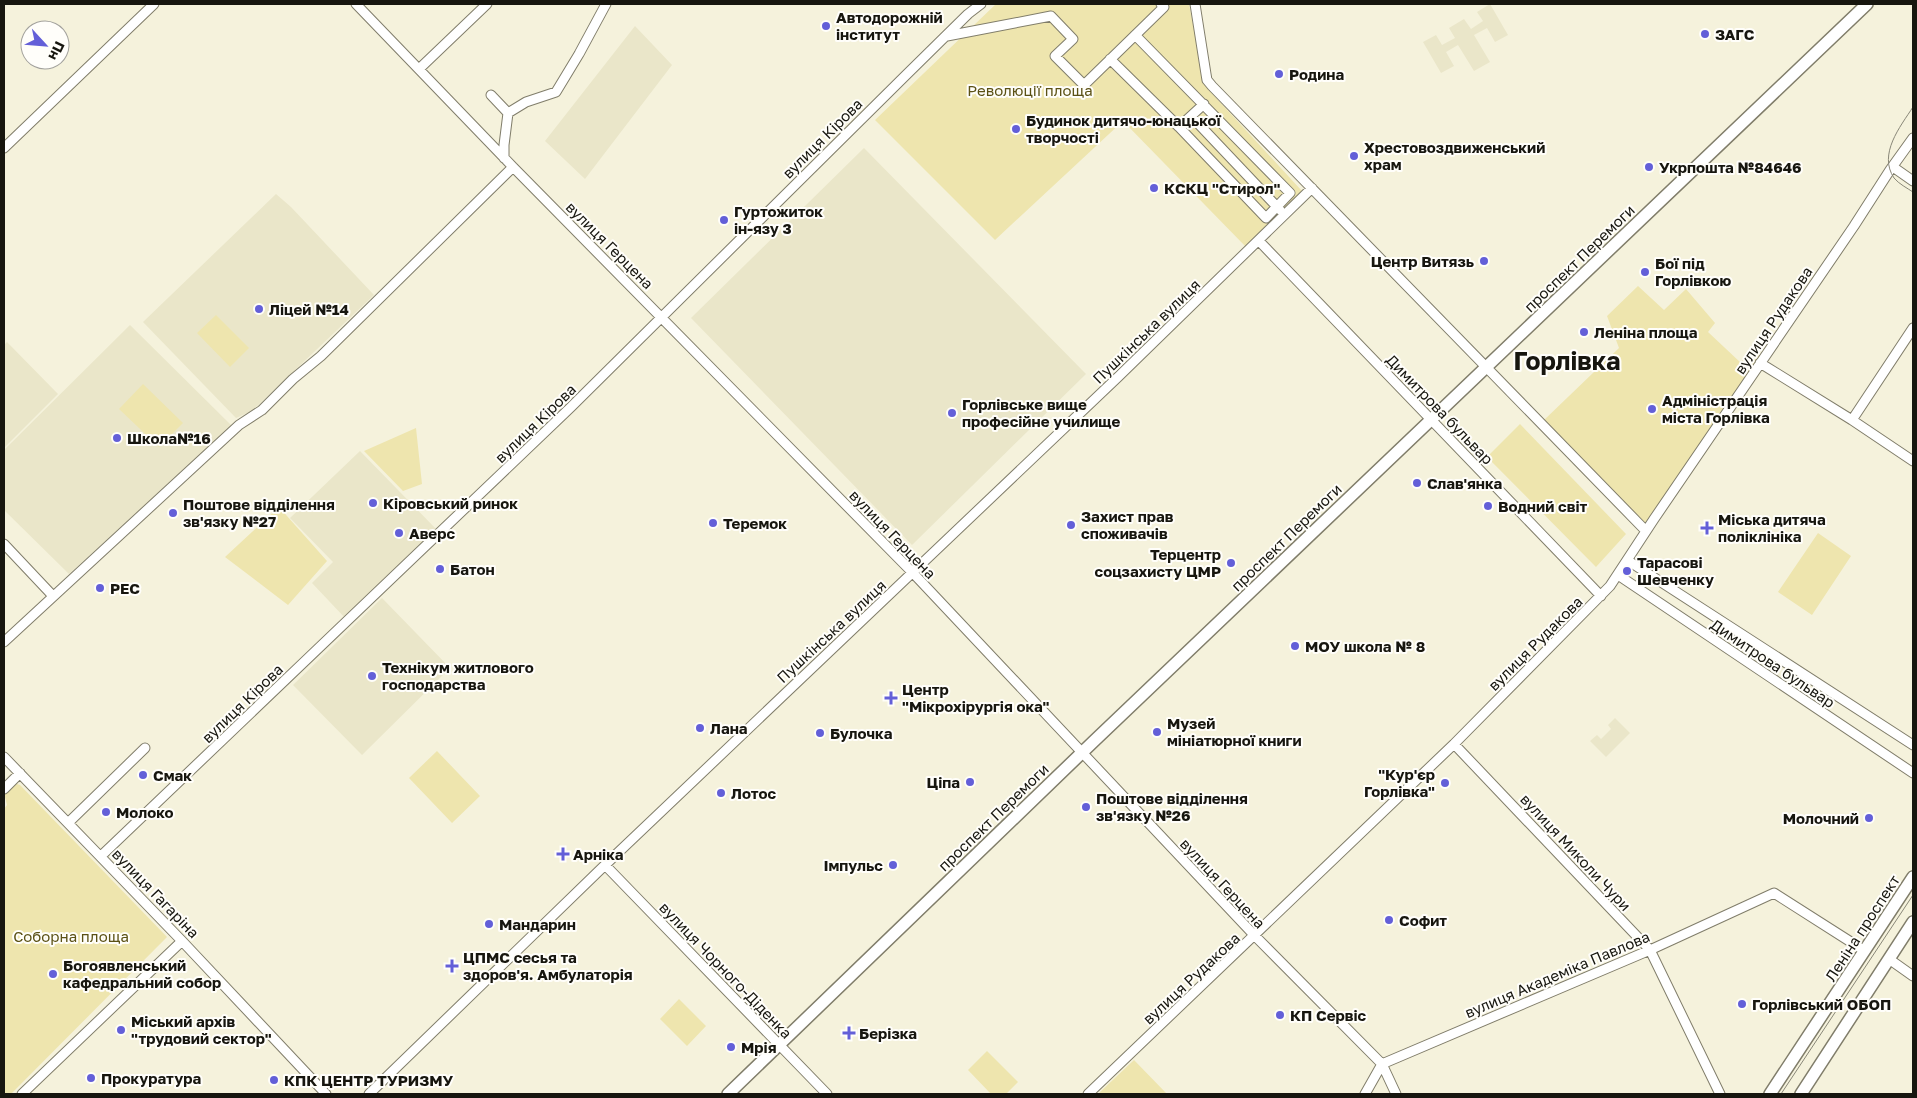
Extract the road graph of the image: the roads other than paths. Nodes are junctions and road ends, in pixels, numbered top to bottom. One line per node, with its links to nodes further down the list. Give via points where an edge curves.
1 (154, 4): 19 (street)
2 (356, 4): 12 (street, вулиця Герцена)
3 (606, 4): 15 (street, via 556,92 526,102)
4 (981, 4): 10 (street, вулиця Кірова)
5 (1161, 4): 9 (street, via 1164,7)
6 (1196, 4): 24 (street, via 1207,80)
7 (1867, 4): 31 (main road, проспект Перемоги)
8 (483, 5): 12 (street)
9 (1135, 35): 11 (street); 14 (street)
10 (946, 36): 11 (street, via 1051,16 1073,39 1056,56 1084,85); 28 (street, вулиця Кірова)
11 (1110, 59): 17 (street)
12 (419, 69): 20 (street, вулиця Герцена)
13 (490, 94): 15 (street)
14 (1204, 104): 16 (street); 25 (street, via 1290,193)
15 (508, 113): 20 (street)
16 (1191, 116): 17 (street); 25 (street)
17 (1179, 127): 25 (street, via 1266,218)
18 (1913, 138): 22 (street, вулиця Рудакова)
19 (4, 148)
20 (504, 158): 21 (street, вулиця Герцена)
21 (513, 167): 28 (street, вулиця Герцена); 40 (street, via 321,356 262,410 239,425)
22 (1893, 167): 23 (street); 30 (street, вулиця Рудакова)
23 (1913, 181)
24 (1312, 188): 26 (street, Пушкінська вулиця); 31 (street)
25 (1277, 206): 26 (street)
26 (1285, 215): 27 (street, Пушкінська вулиця)
27 (1259, 241): 32 (street, Димитрова бульвар); 38 (street, Пушкінська вулиця)
28 (663, 318): 38 (street, вулиця Герцена); 52 (street, вулиця Кірова)
29 (1913, 328): 33 (street)
30 (1760, 363): 33 (street); 35 (street, вулиця Рудакова)
31 (1486, 367): 32 (main road, проспект Перемоги); 35 (street)
32 (1431, 420): 41 (street, Димитрова бульвар); 46 (main road, проспект Перемоги)
33 (1852, 420): 34 (street)
34 (1913, 461)
35 (1646, 531): 37 (street, вулиця Рудакова)
36 (4, 544): 40 (street)
37 (1627, 560): 39 (street, вулиця Рудакова); 44 (street, Димитрова бульвар)
38 (913, 573): 46 (street, вулиця Герцена); 53 (street, Пушкінська вулиця)
39 (1618, 575): 41 (street, вулиця Рудакова); 49 (street, Димитрова бульвар)
40 (54, 596): 42 (street)
41 (1601, 596): 43 (street, вулиця Рудакова)
42 (4, 642)
43 (1454, 744): 56 (street, вулиця Рудакова); 58 (street, вулиця Миколи Чури)
44 (1913, 745)
45 (145, 748): 51 (street)
46 (1082, 753): 56 (street, вулиця Герцена); 62 (main road, проспект Перемоги)
47 (4, 756): 48 (street, вулиця Гагаріна)
48 (20, 773): 50 (street); 51 (street, вулиця Гагаріна)
49 (1913, 774)
50 (4, 789)
51 (68, 822): 52 (street, вулиця Гагаріна)
52 (101, 856): 57 (street, вулиця Гагаріна)
53 (605, 865): 62 (street, вулиця Чорного-Діденка); 66 (street, Пушкінська вулиця)
54 (1913, 878): 59 (main road, Леніна проспект)
55 (1913, 922): 60 (main road)
56 (1254, 936): 63 (street, вулиця Герцена); 69 (street, вулиця Рудакова)
57 (182, 941): 64 (street); 65 (street, вулиця Гагаріна)
58 (1650, 950): 59 (street, вулиця Академіка Павлова, via 1774,892); 63 (street, вулиця Академіка Павлова); 72 (street, вулиця Миколи Чури)
59 (1865, 951): 73 (main road, Леніна проспект)
60 (1889, 959): 61 (street); 74 (main road)
61 (1913, 976)
62 (780, 1044): 67 (main road, проспект Перемоги); 68 (street, вулиця Чорного-Діденка)
63 (1382, 1064): 70 (street); 71 (street, вулиця Герцена)
64 (22, 1094)
65 (326, 1094)
66 (369, 1094)
67 (728, 1094)
68 (827, 1094)
69 (1088, 1094)
70 (1365, 1094)
71 (1396, 1094)
72 (1720, 1094)
73 (1770, 1094)
74 (1802, 1094)

